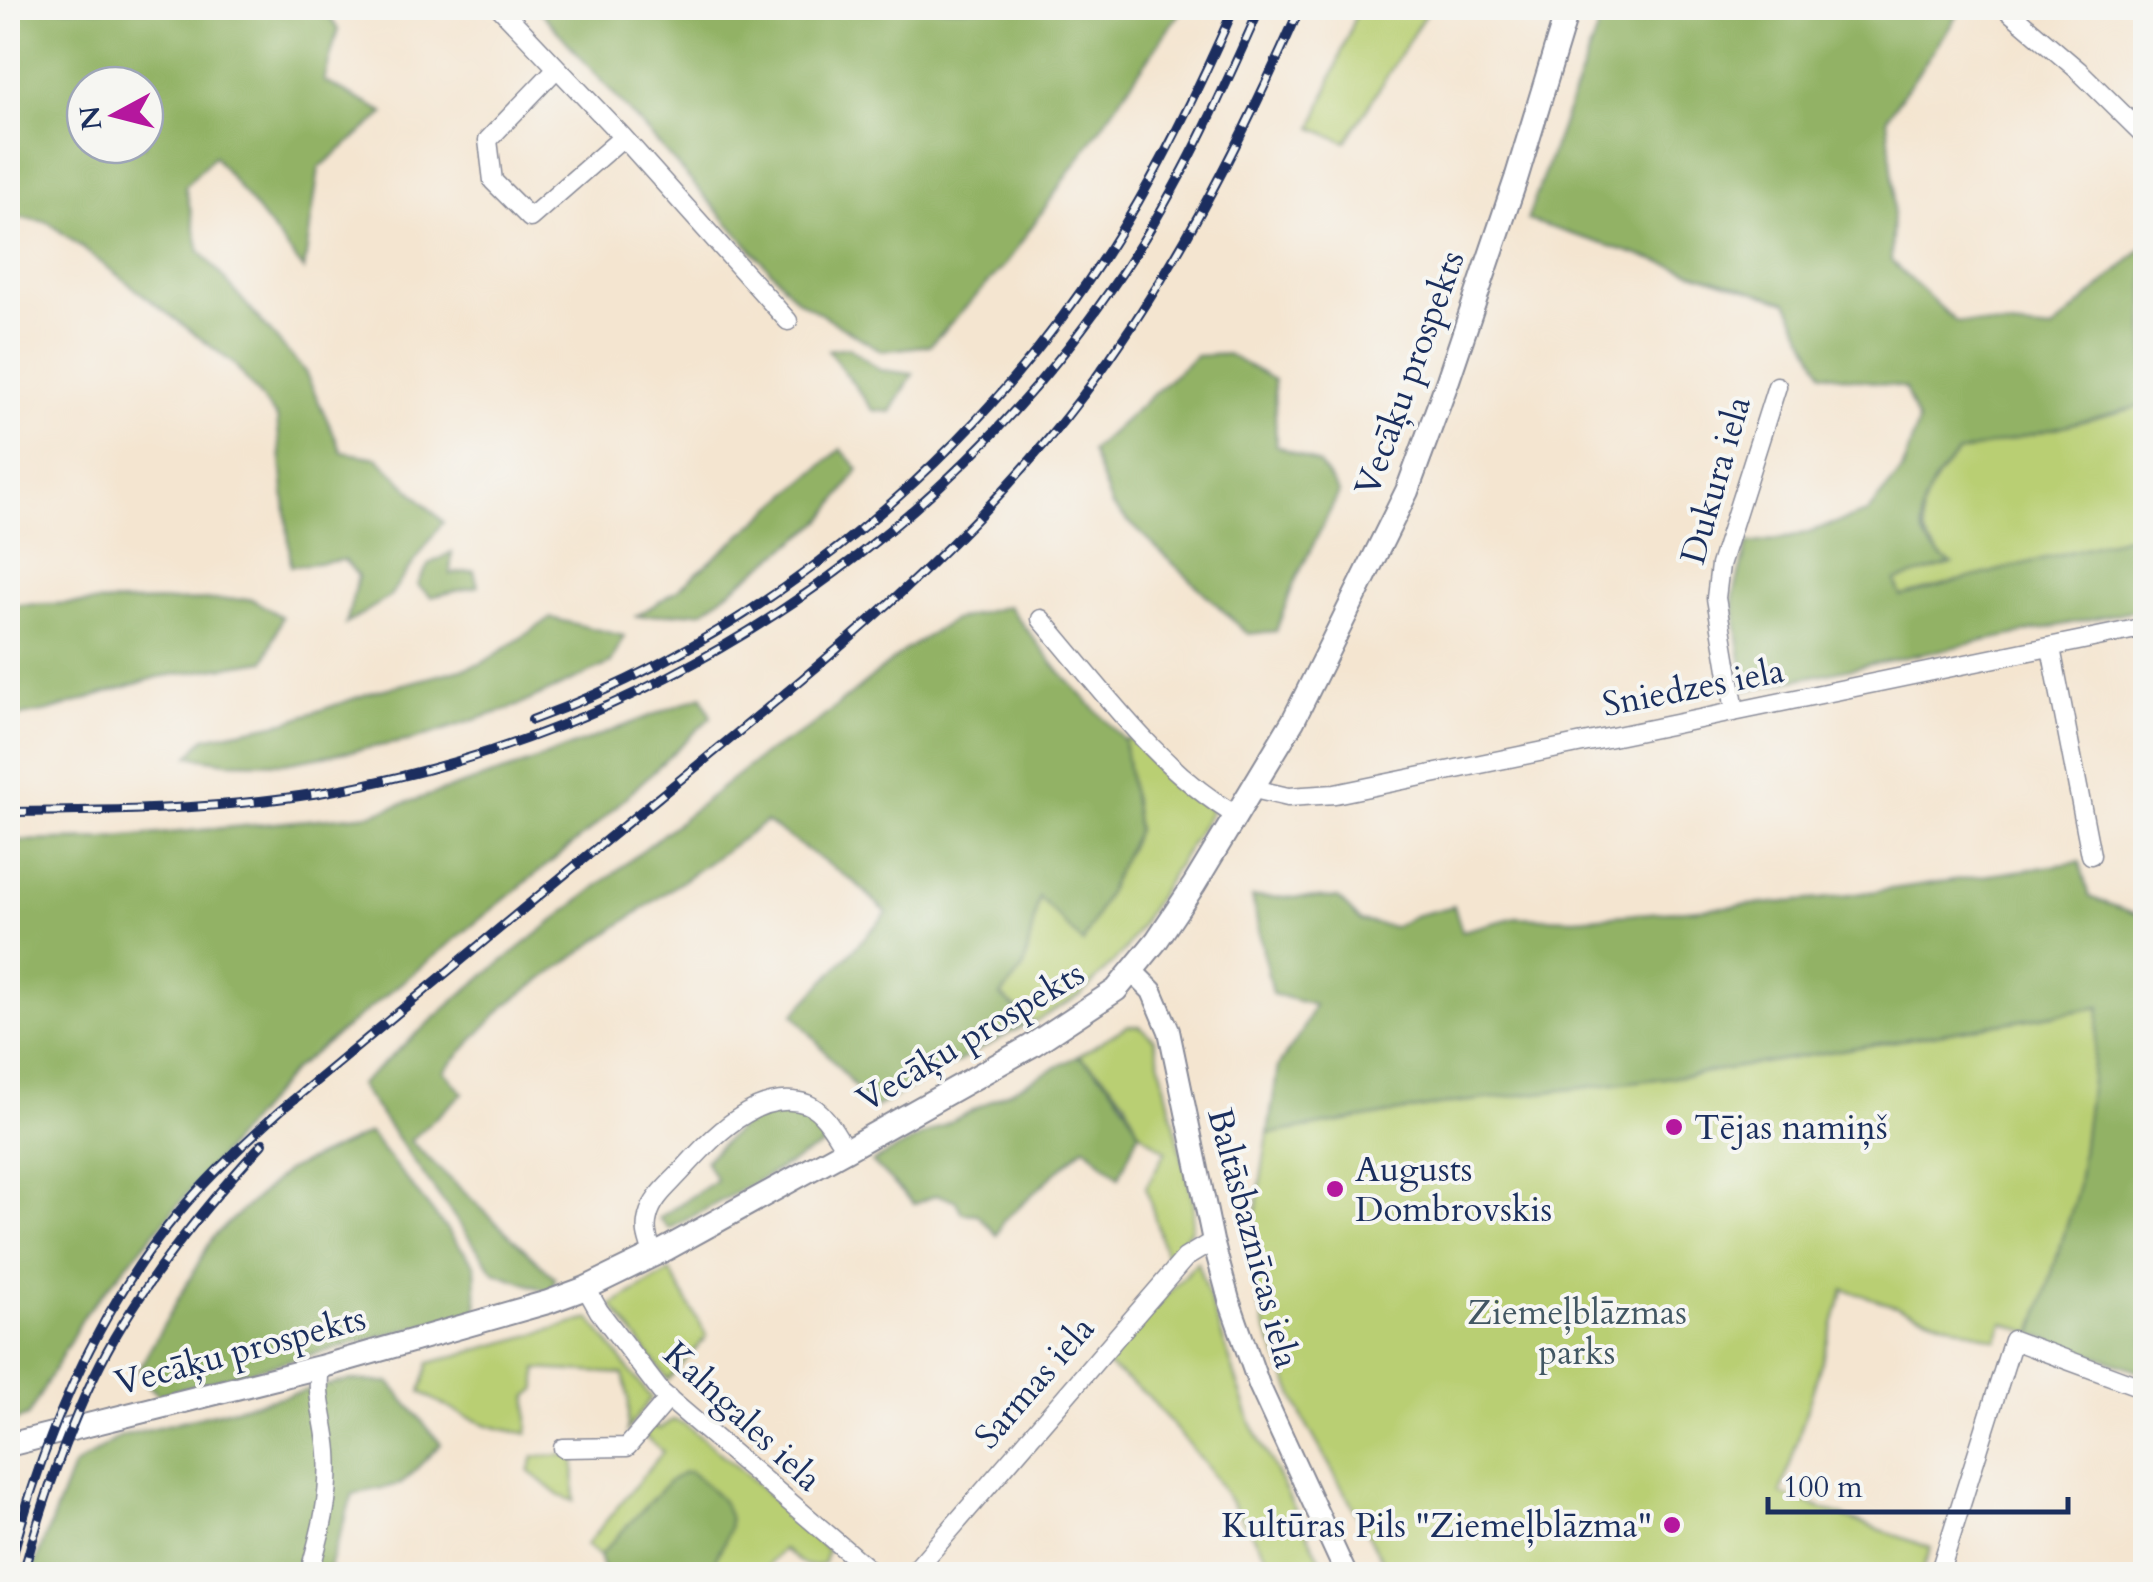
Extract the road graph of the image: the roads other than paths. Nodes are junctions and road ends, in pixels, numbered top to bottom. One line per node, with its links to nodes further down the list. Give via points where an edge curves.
1 (500, 8): 4 (street)
2 (1568, 8): 13 (main road, Vecāķu prospekts, via 1510,198 1407,491)
3 (2005, 8): 6 (street)
4 (556, 68): 5 (street); 5 (street, via 488,140 493,181 530,218)
5 (623, 137): 7 (street)
6 (2146, 137)
7 (788, 321)
8 (1777, 386): 12 (street, Dukura iela, via 1720,564 1716,598)
9 (1041, 619): 14 (street, via 1173,769)
10 (2146, 627): 11 (street, Sniedzes iela)
11 (2051, 648): 12 (street, Sniedzes iela); 15 (street)
12 (1735, 711): 13 (street, Sniedzes iela, via 1335,794 1288,797)
13 (1254, 789): 14 (main road, Vecāķu prospekts)
14 (1237, 816): 16 (main road, Vecāķu prospekts)
15 (2091, 855)
16 (1133, 972): 17 (main road, Vecāķu prospekts, via 1031,1046); 18 (street, Baltāsbaznīcas iela, via 1152,990 1169,1032)
17 (846, 1150): 19 (main road, Vecāķu prospekts); 19 (street, via 807,1104 776,1104 743,1115 716,1133 657,1197 646,1234)
18 (1214, 1241): 28 (street, Sarmas iela, via 1185,1258); 29 (street, Baltāsbaznīcas iela, via 1259,1385)
19 (653, 1254): 20 (main road, Vecāķu prospekts)
20 (586, 1288): 21 (main road, Vecāķu prospekts); 23 (street, Kalngales iela)
21 (320, 1367): 24 (main road, Vecāķu prospekts); 26 (street, via 328,1494)
22 (2146, 1389): 30 (street, via 2013,1340)
23 (669, 1398): 25 (street, via 627,1447); 27 (street, Kalngales iela)
24 (8, 1445)
25 (563, 1448)
26 (310, 1574)
27 (874, 1574)
28 (912, 1574)
29 (1346, 1574)
30 (1939, 1574)

